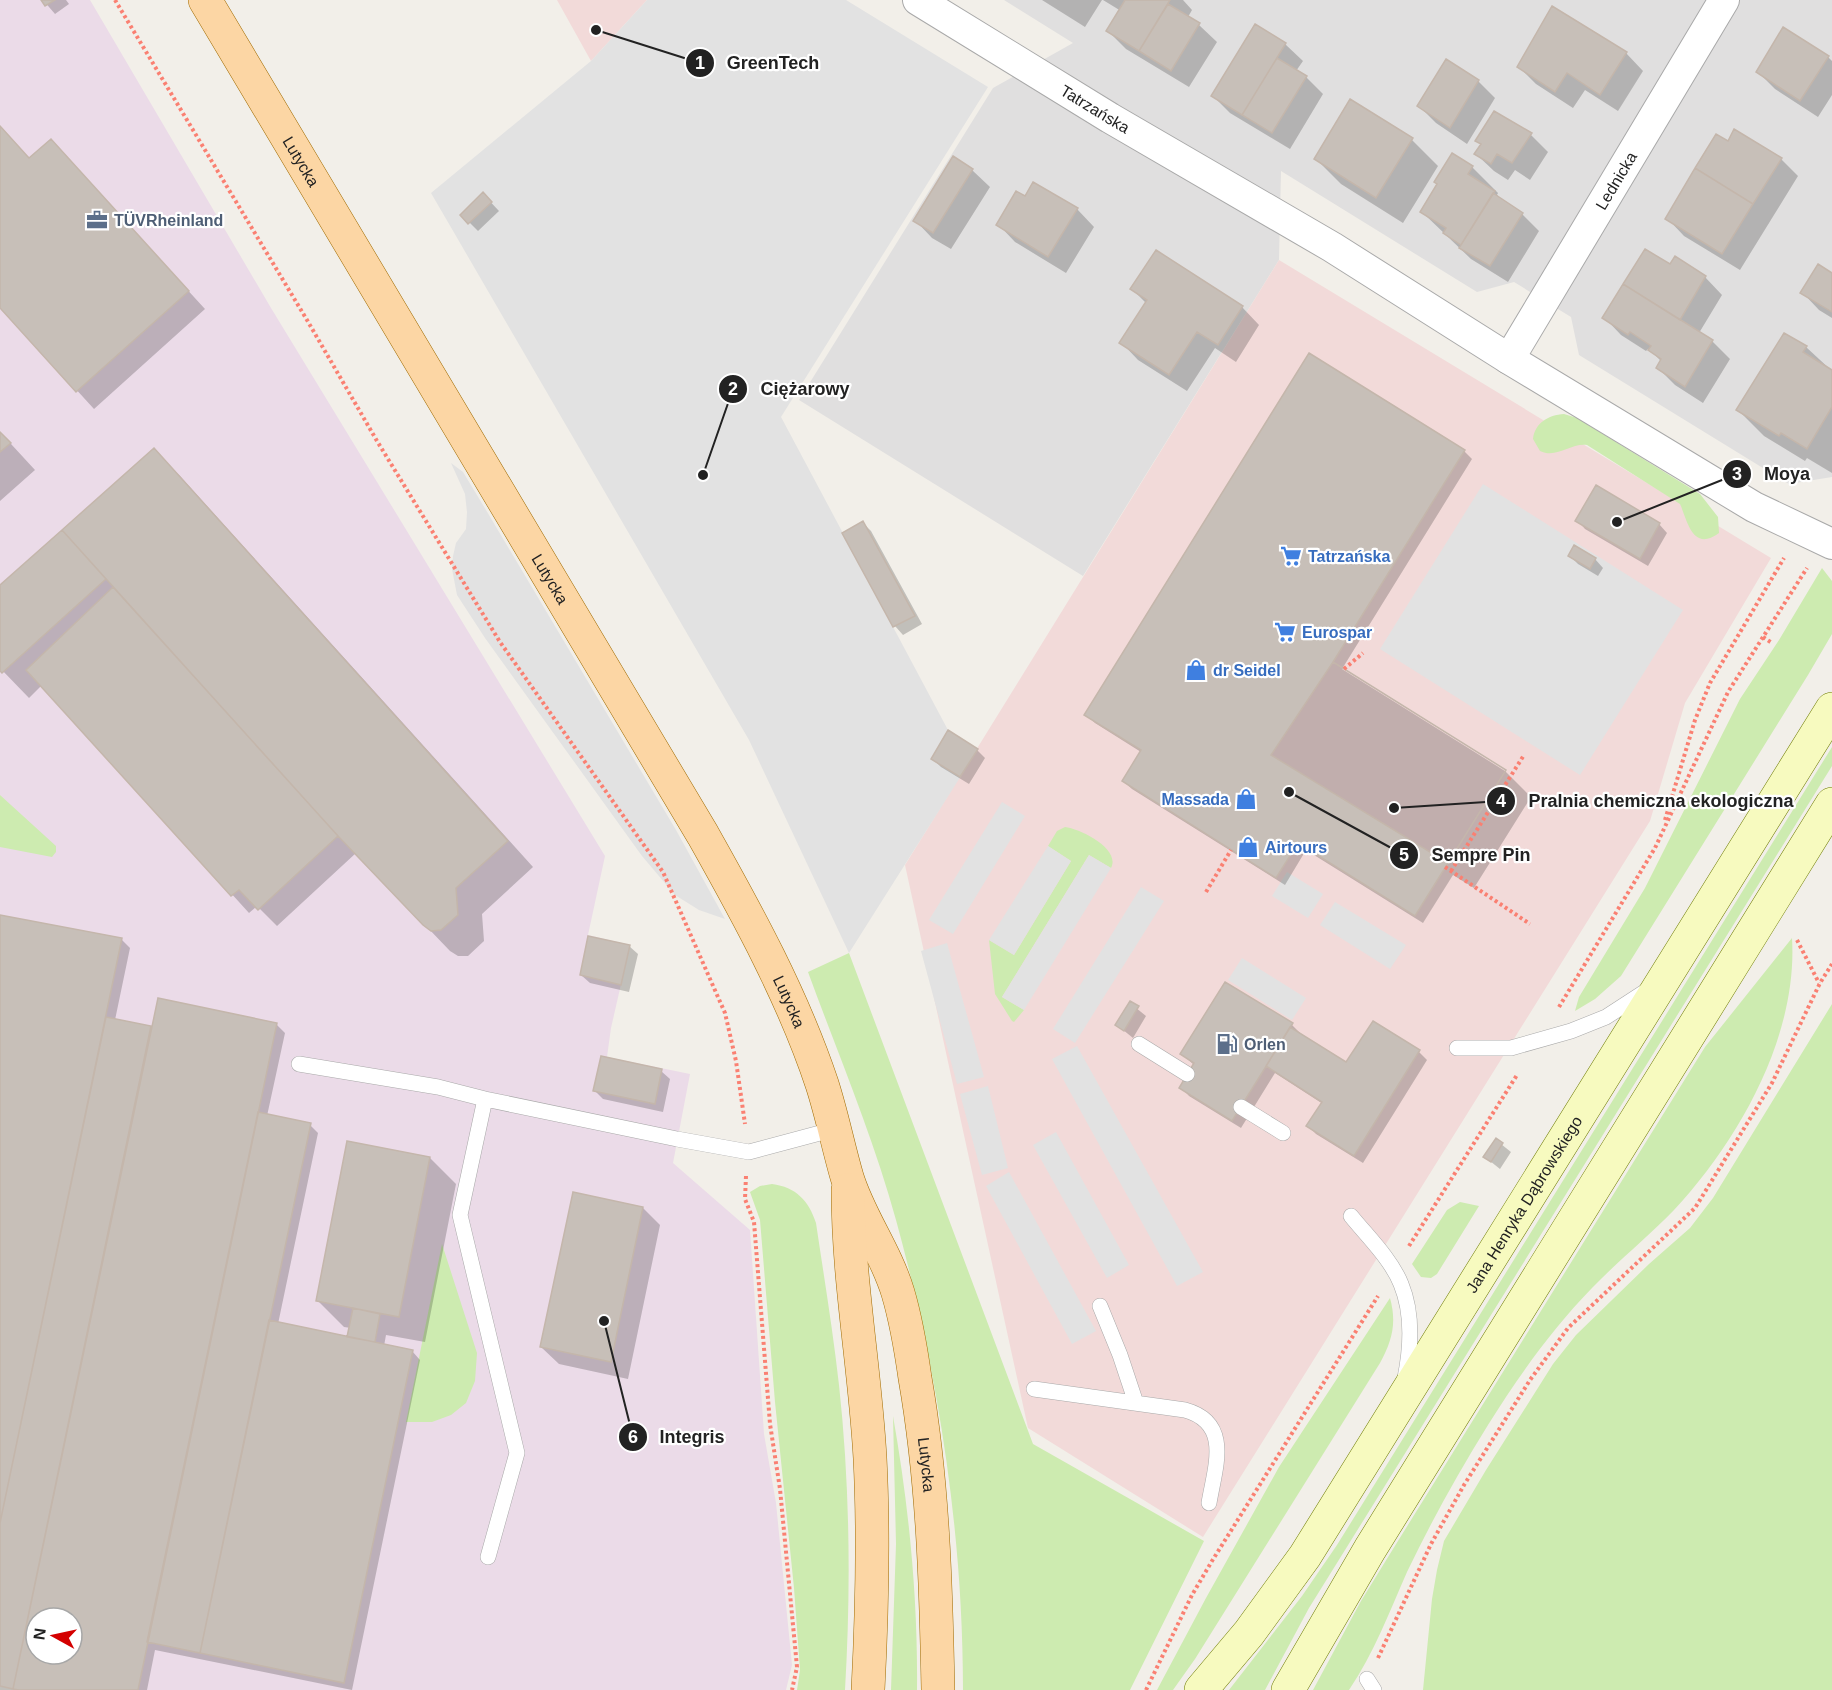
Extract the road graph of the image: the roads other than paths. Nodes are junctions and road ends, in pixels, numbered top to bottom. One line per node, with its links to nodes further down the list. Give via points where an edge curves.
1 (205, 0): 15 (main road, Lutycka, via 703,835 786,994 822,1084)
2 (918, 0): 4 (street, Tatrzańska, via 1332,247)
3 (1724, 0): 4 (street, Lednicka)
4 (1509, 359): 5 (street, Tatrzańska, via 1754,507)
5 (1832, 544)
6 (1832, 709): 8 (main road, Jana Henryka Dąbrowskiego)
7 (1832, 804): 28 (main road, via 1371,1549)
8 (1676, 961): 10 (lane, via 1638,997 1588,1025 1511,1048); 22 (main road, Jana Henryka Dąbrowskiego)
9 (1139, 1044): 12 (lane)
10 (1457, 1048)
11 (299, 1064): 13 (lane, via 438,1087)
12 (1187, 1074)
13 (485, 1099): 15 (lane, via 749,1152); 24 (lane, via 460,1215 517,1453)
14 (1240, 1107): 16 (lane)
15 (835, 1129): 17 (main road, Lutycka)
16 (1283, 1133)
17 (848, 1179): 25 (main road, Lutycka, via 851,1271 870,1458 872,1581); 26 (main road, Lutycka, via 898,1293 912,1357 923,1424 935,1554)
18 (1351, 1216): 22 (lane, via 1394,1270 1405,1297 1409,1346)
19 (1100, 1306): 21 (lane)
20 (1034, 1389): 21 (lane)
21 (1136, 1403): 23 (lane, via 1185,1410 1209,1422 1217,1448)
22 (1400, 1404): 27 (main road, Jana Henryka Dąbrowskiego, via 1305,1556)
23 (1209, 1503)
24 (489, 1557)
25 (868, 1690)
26 (938, 1690)
27 (1201, 1690)
28 (1288, 1690)

